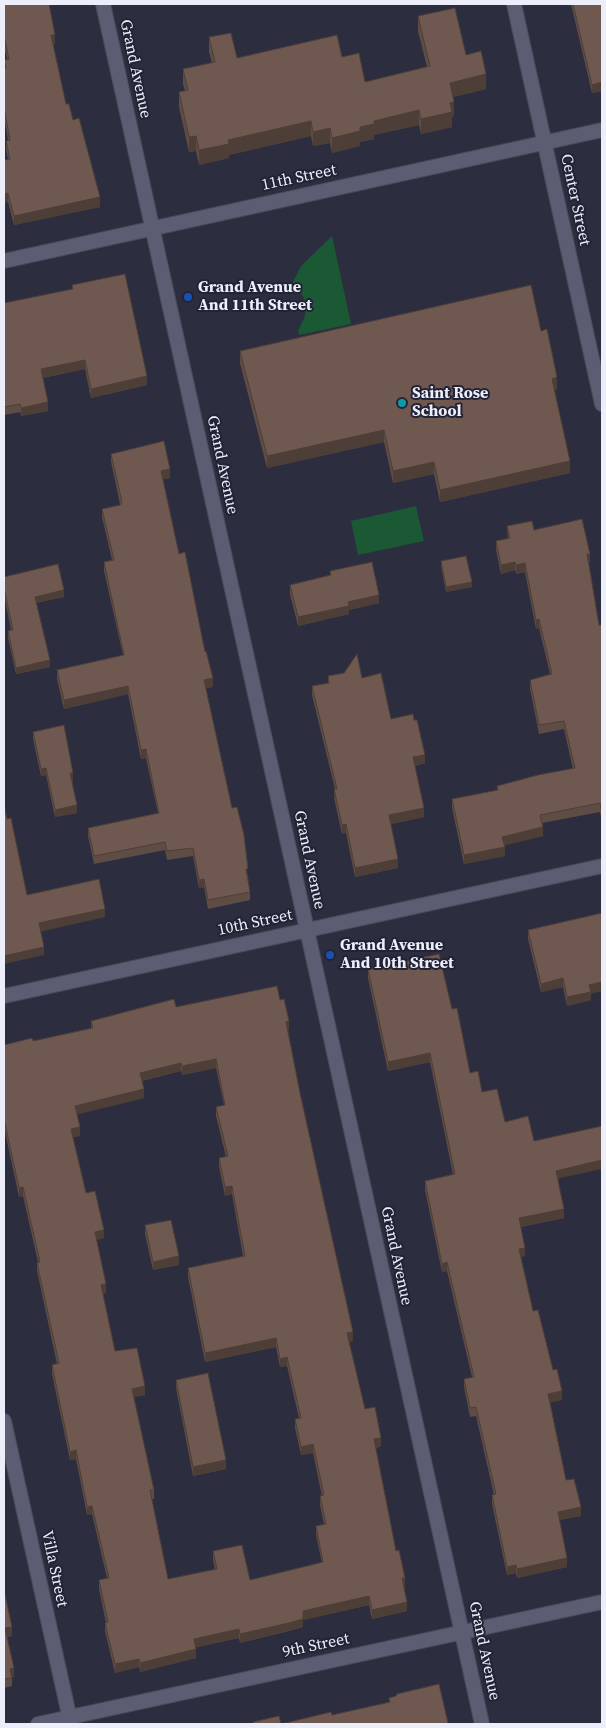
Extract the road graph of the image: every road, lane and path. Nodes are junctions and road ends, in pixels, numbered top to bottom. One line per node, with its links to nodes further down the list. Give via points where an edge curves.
1 (103, 4): 5 (street, Grand Avenue)
2 (514, 4): 4 (street, Center Street)
3 (602, 130): 4 (street, 11th Street)
4 (544, 143): 5 (street, 11th Street); 7 (street, Center Street)
5 (152, 228): 6 (street, 11th Street); 9 (street, Grand Avenue)
6 (4, 260)
7 (602, 404)
8 (602, 866): 9 (street, 10th Street)
9 (307, 930): 10 (street, 10th Street); 13 (street, Grand Avenue)
10 (4, 996)
11 (4, 1421): 14 (street, Villa Street)
12 (602, 1602): 13 (street, 9th Street)
13 (462, 1632): 14 (street, 9th Street); 16 (street, Grand Avenue)
14 (70, 1721): 15 (street, 9th Street)
15 (38, 1724)
16 (482, 1724)

